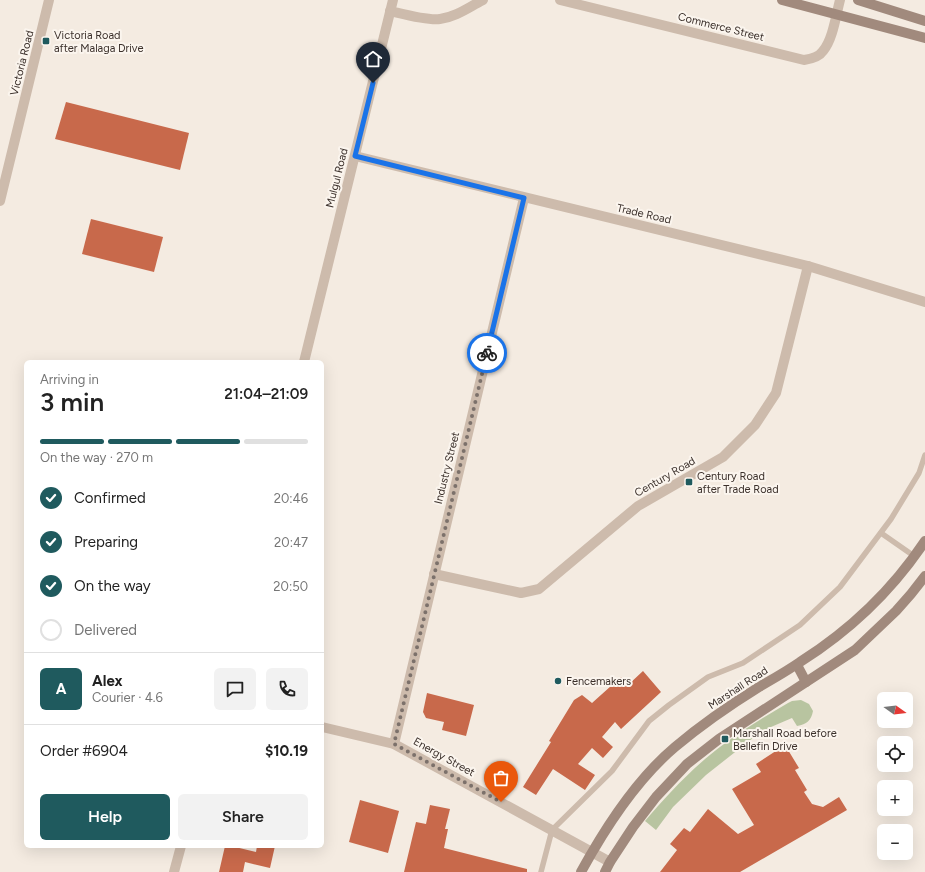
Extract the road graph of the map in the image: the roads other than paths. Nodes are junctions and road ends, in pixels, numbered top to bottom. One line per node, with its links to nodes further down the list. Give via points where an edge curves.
1 (49, 0): 14 (street, Victoria Road)
2 (393, 0): 8 (street, Mulgul Road)
3 (483, 0): 8 (street, via 456,15 439,20)
4 (560, 0): 9 (street, Commerce Street, via 804,60 812,59 822,52 830,38)
5 (782, 0): 9 (main road)
6 (840, 0): 9 (street, Commerce Street)
7 (858, 0): 10 (main road)
8 (390, 11): 12 (street, Mulgul Road)
9 (836, 14): 11 (main road)
10 (925, 21)
11 (925, 38)
12 (355, 156): 13 (street, Trade Road); 17 (street, Mulgul Road)
13 (524, 198): 15 (street, Trade Road); 22 (street, Industry Street)
14 (0, 201)
15 (808, 266): 16 (street, Trade Road); 22 (street, Century Road, via 776,393 756,425 723,457 638,506 539,589 521,593)
16 (925, 302)
17 (304, 360)
18 (925, 455): 19 (lane, via 919,473)
19 (880, 534): 21 (lane); 28 (lane, via 840,587 800,625 743,663 708,677 649,721 612,771)
20 (925, 541): 21 (main road, Marshall Road)
21 (914, 556): 24 (main road, Marshall Road, via 881,596 840,633)
22 (434, 574): 27 (street, Industry Street)
23 (925, 576): 25 (main road, via 896,612 855,650)
24 (797, 665): 25 (main road); 30 (main road, Marshall Road, via 701,726 674,748 644,778)
25 (806, 682): 31 (main road, via 719,739 687,764 656,796)
26 (324, 727): 27 (street, Energy Street)
27 (394, 744): 28 (street, Energy Street)
28 (552, 830): 30 (street, Energy Street); 33 (lane)
29 (180, 848): 32 (street)
30 (592, 853): 31 (street, Energy Street); 34 (main road, Marshall Road)
31 (610, 862): 35 (main road)
32 (174, 872)
33 (541, 872)
34 (581, 872)
35 (605, 872)

